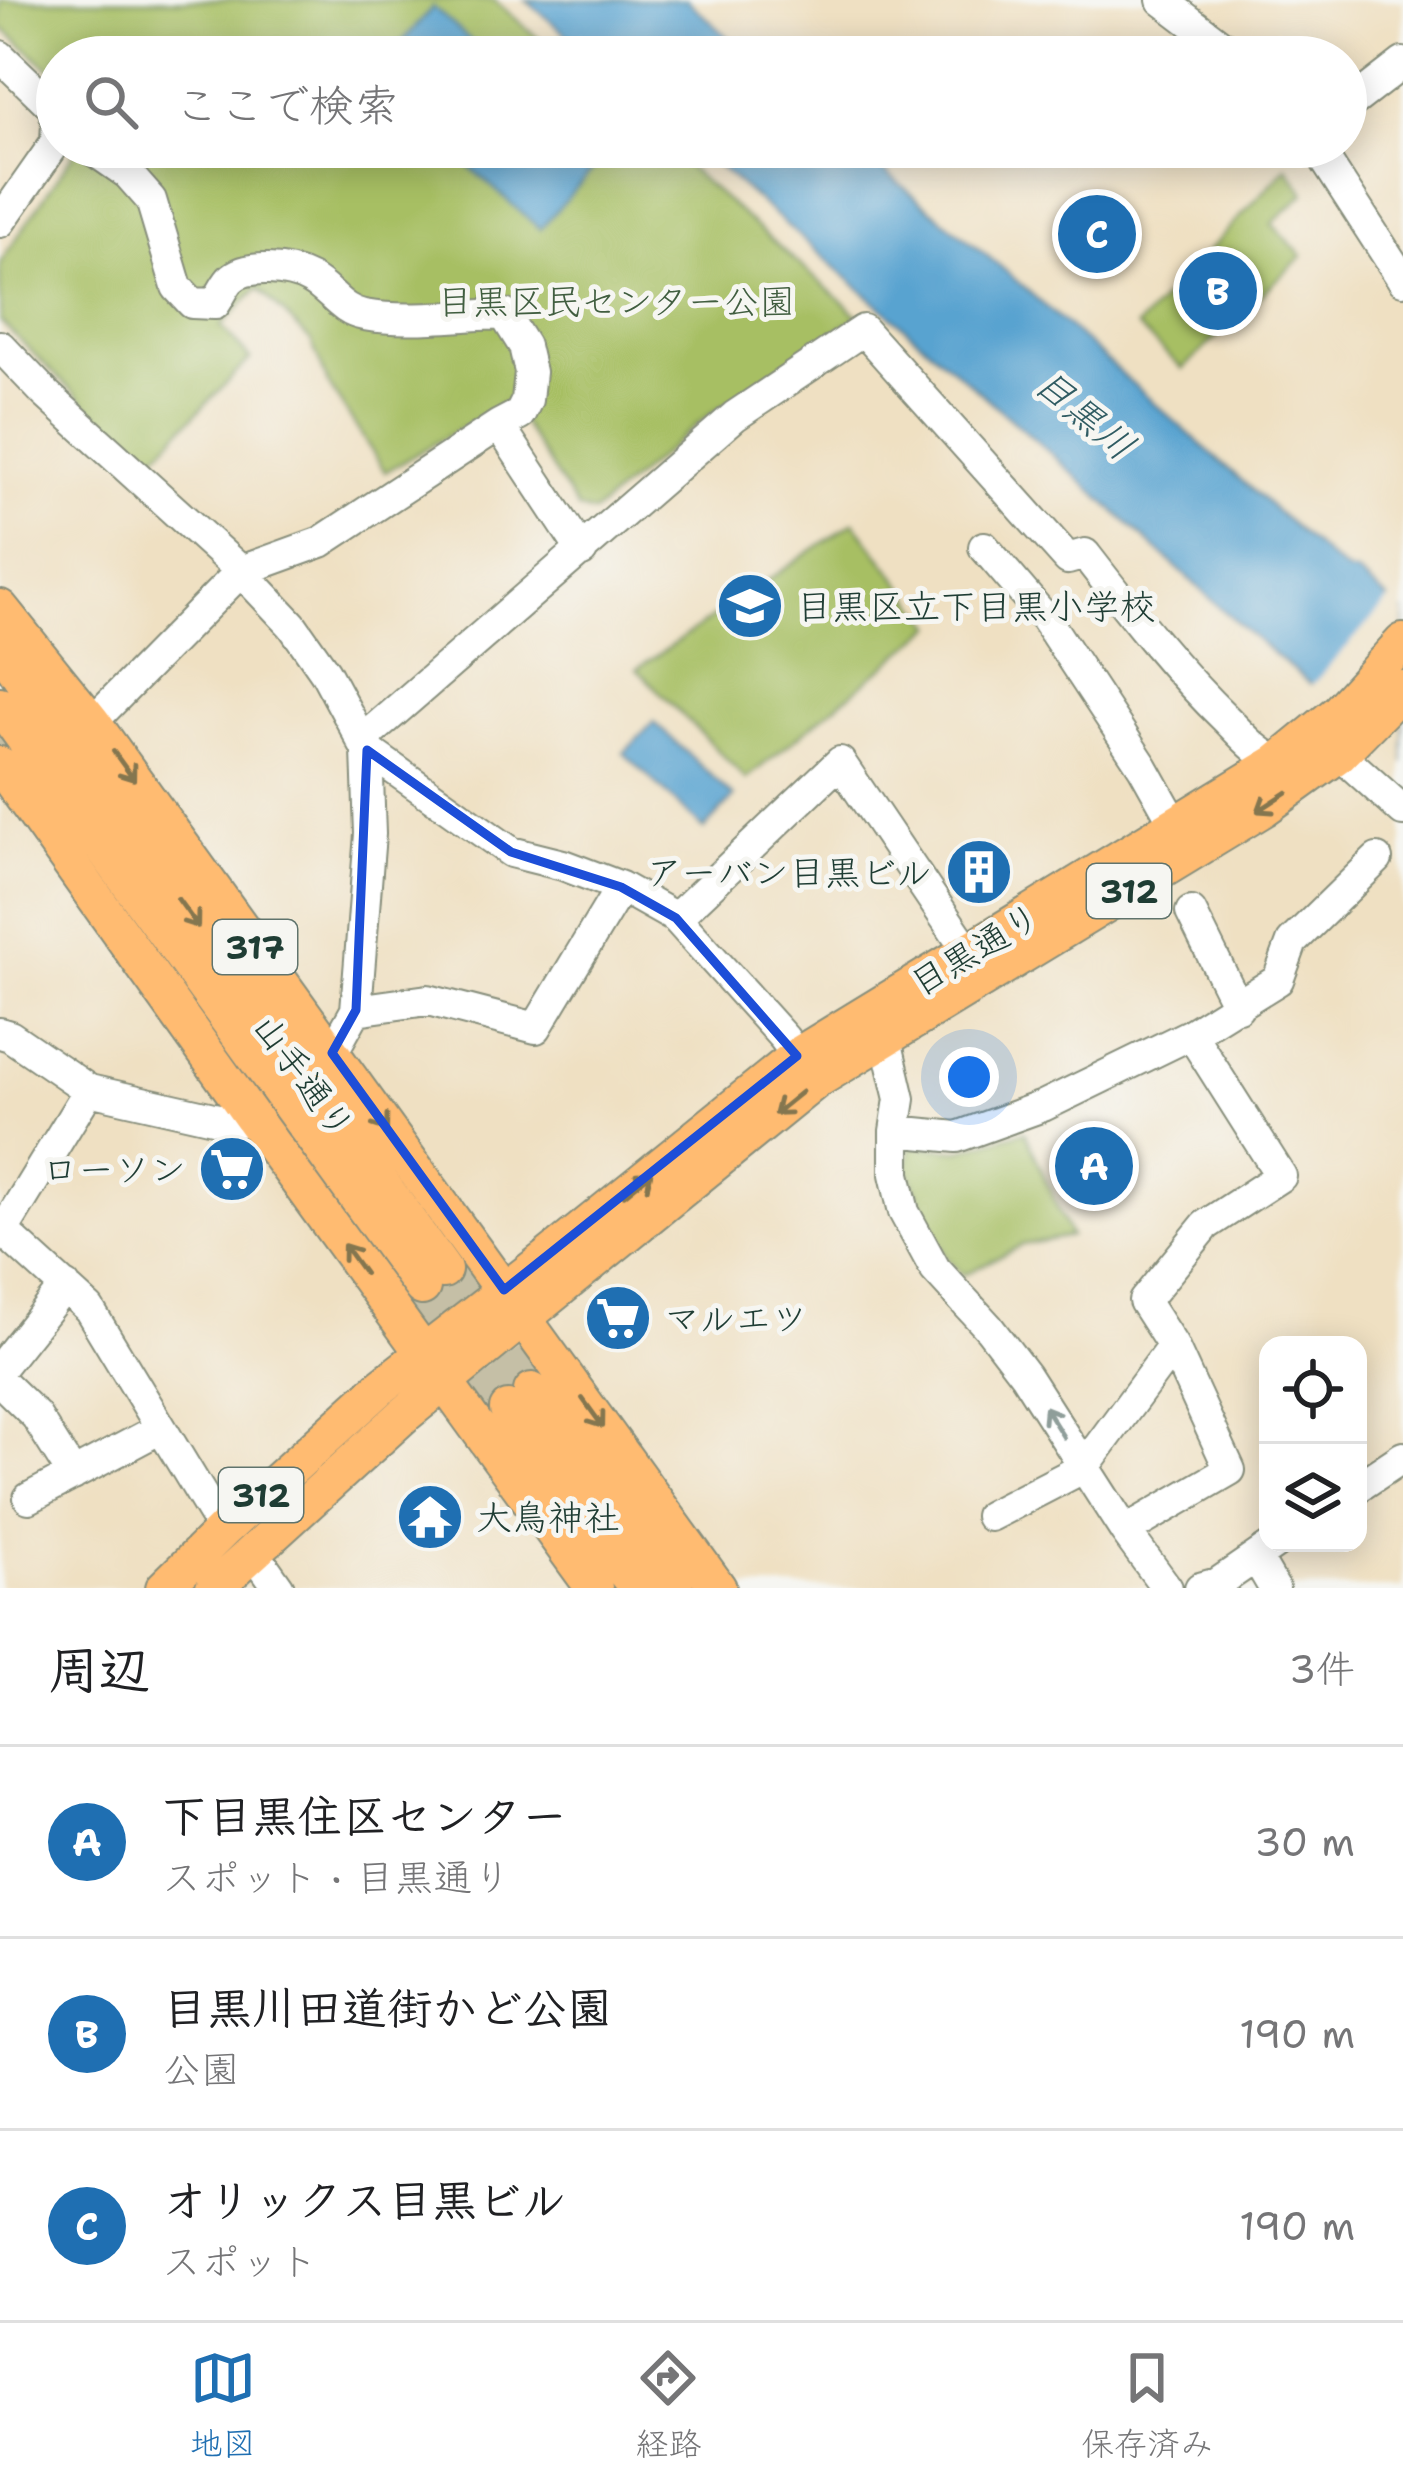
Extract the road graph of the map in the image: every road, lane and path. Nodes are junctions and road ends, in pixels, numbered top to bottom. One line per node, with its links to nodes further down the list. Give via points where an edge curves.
1 (1162, 0): 2 (street)
2 (1209, 36)
3 (0, 56): 5 (street)
4 (1403, 63): 6 (street)
5 (36, 90)
6 (1367, 91)
7 (38, 168): 10 (street)
8 (119, 168): 13 (street, via 151,200 177,287 192,303 215,304 232,278 252,269 311,280 355,314 504,314 530,372 520,414)
9 (1331, 168): 11 (street)
10 (0, 222)
11 (1403, 280)
12 (0, 346): 16 (street)
13 (499, 425): 15 (street); 16 (street, via 321,542)
14 (984, 547): 28 (street, via 1045,618)
15 (582, 551): 24 (street); 25 (street, via 735,416 863,330 1068,559 1085,554 1207,701)
16 (241, 571): 22 (street); 24 (street, via 325,672)
17 (0, 608): 22 (main road, 317)
18 (1403, 642): 23 (main road, 目黒通り / 312)
19 (0, 646): 21 (main road, 山手通り / 317, one-way to 21, via 432,1279)
20 (1403, 689): 23 (main road, 目黒通り / 312)
21 (0, 705)
22 (92, 722): 39 (main road, 317, one-way to 39)
23 (1340, 732): 25 (main road, 目黒通り / 312); 27 (street); 36 (main road, 目黒通り / 312, one-way to 36, via 1264,808)
24 (365, 745): 30 (street, via 511,851); 35 (street, via 370,834)
25 (1278, 762): 28 (main road, 目黒通り / 312)
26 (7, 790): 42 (main road, 317)
27 (1403, 811)
28 (1177, 826): 33 (main road, 目黒通り / 312)
29 (1377, 860): 34 (street, via 1292,942 1278,980)
30 (621, 887): 32 (street); 35 (street, via 536,1028 428,1000)
31 (1190, 911): 34 (street)
32 (676, 918): 33 (street, via 840,763); 40 (street)
33 (969, 953): 36 (main road, 目黒通り / 312)
34 (1238, 1007): 38 (street)
35 (356, 1010): 39 (street)
36 (878, 1027): 40 (main road, 目黒通り / 312); 43 (street, via 900,1099); 46 (main road, 目黒通り / 312, one-way to 46, via 597,1258)
37 (0, 1033): 41 (street)
38 (1191, 1034): 43 (street, via 957,1137); 47 (street, via 1280,1176 1206,1225 1144,1301)
39 (332, 1053): 46 (main road, 317, one-way to 46)
40 (797, 1056): 46 (main road, 目黒通り / 312, one-way to 40, via 547,1258)
41 (88, 1090): 42 (street, via 231,1122); 44 (street)
42 (254, 1120): 49 (main road, 317, one-way to 42)
43 (896, 1131): 53 (street, one-way to 43, via 1025,1376 935,1269 904,1212)
44 (6, 1241): 45 (street)
45 (65, 1286): 48 (street); 51 (street, via 89,1309)
46 (515, 1304): 49 (main road, 312); 68 (main road, 317, one-way to 68)
47 (1173, 1346): 53 (street); 58 (street, via 1230,1470)
48 (0, 1367)
49 (433, 1368): 59 (main road, 312, via 404,1415); 59 (main road, 312, via 361,1404); 65 (main road, 317)
50 (0, 1381): 54 (street, via 36,1416)
51 (161, 1428): 54 (street); 59 (street)
52 (1403, 1457): 55 (street)
53 (1083, 1468): 57 (street); 58 (street)
54 (74, 1474): 56 (street)
55 (1367, 1481)
56 (29, 1498)
57 (990, 1516)
58 (1125, 1531): 69 (street)
59 (238, 1540): 62 (main road, 312); 63 (main road, 312); 64 (street)
60 (1263, 1552): 70 (street)
61 (1266, 1552): 71 (street)
62 (164, 1588)
63 (214, 1588)
64 (279, 1588)
65 (594, 1588)
66 (637, 1588): 67 (main road, via 520,1400)
67 (675, 1588)
68 (718, 1588)
69 (1167, 1588)
70 (1200, 1588)
71 (1274, 1588)

